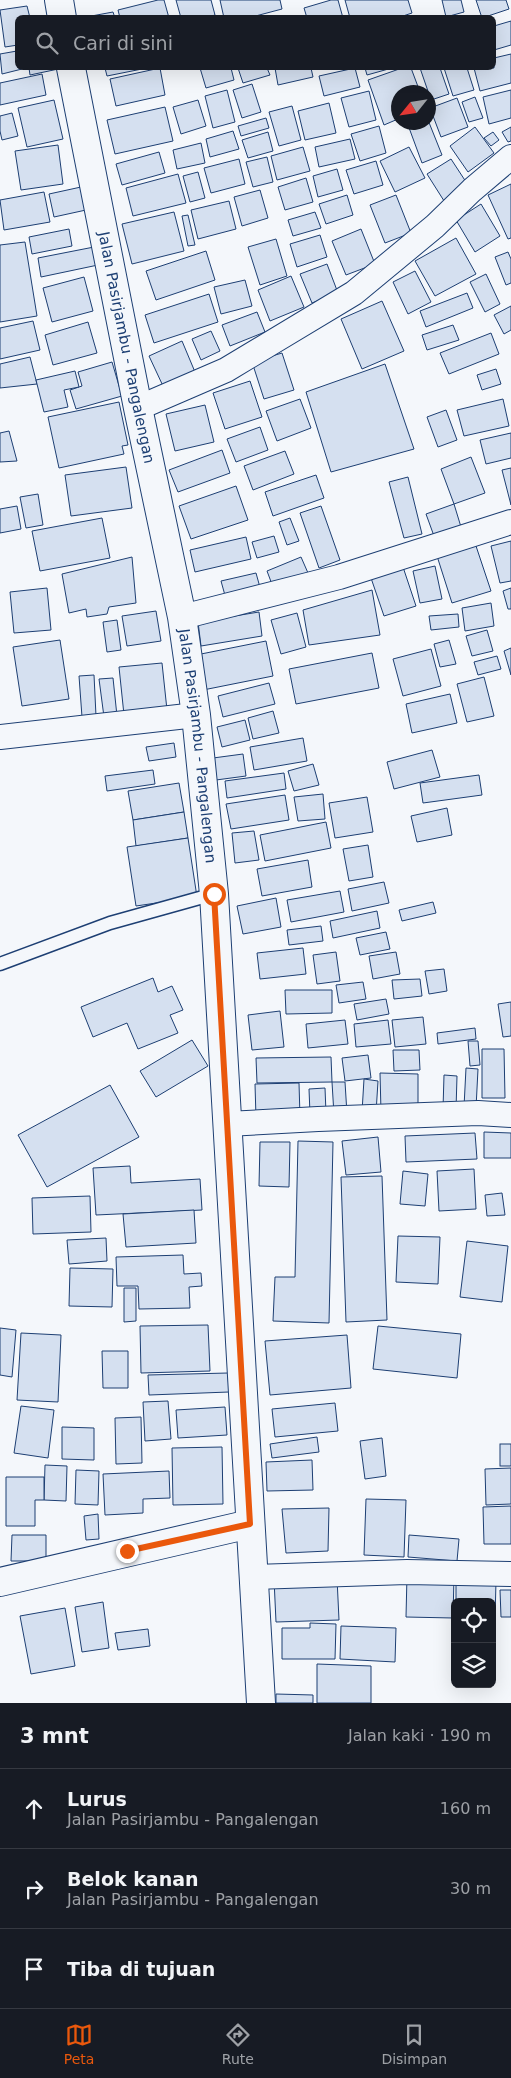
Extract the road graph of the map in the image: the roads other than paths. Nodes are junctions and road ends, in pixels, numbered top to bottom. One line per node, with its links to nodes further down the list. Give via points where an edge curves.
1 (59, 0): 2 (main road)
2 (62, 15)
3 (71, 70): 5 (main road, Jalan Pasirjambu - Pangalengan)
4 (511, 157): 5 (street, via 354,293 226,370)
5 (138, 408): 7 (main road, Jalan Pasirjambu - Pangalengan)
6 (511, 522): 7 (street, via 339,577)
7 (182, 618): 8 (main road, Jalan Pasirjambu - Pangalengan)
8 (196, 715): 9 (street); 10 (main road, Jalan Pasirjambu - Pangalengan)
9 (0, 737)
10 (214, 894): 11 (lane, via 110,923); 13 (main road, Jalan Pasirjambu - Pangalengan)
11 (0, 964)
12 (511, 1116): 13 (street, via 478,1114)
13 (227, 1124): 14 (main road, Jalan Pasirjambu - Pangalengan)
14 (250, 1524): 16 (main road, Jalan Pasirjambu - Pangalengan); 17 (main road)
15 (511, 1574): 16 (street, via 407,1572)
16 (253, 1577): 18 (main road, Jalan Pasirjambu - Pangalengan)
17 (0, 1582)
18 (261, 1703)

